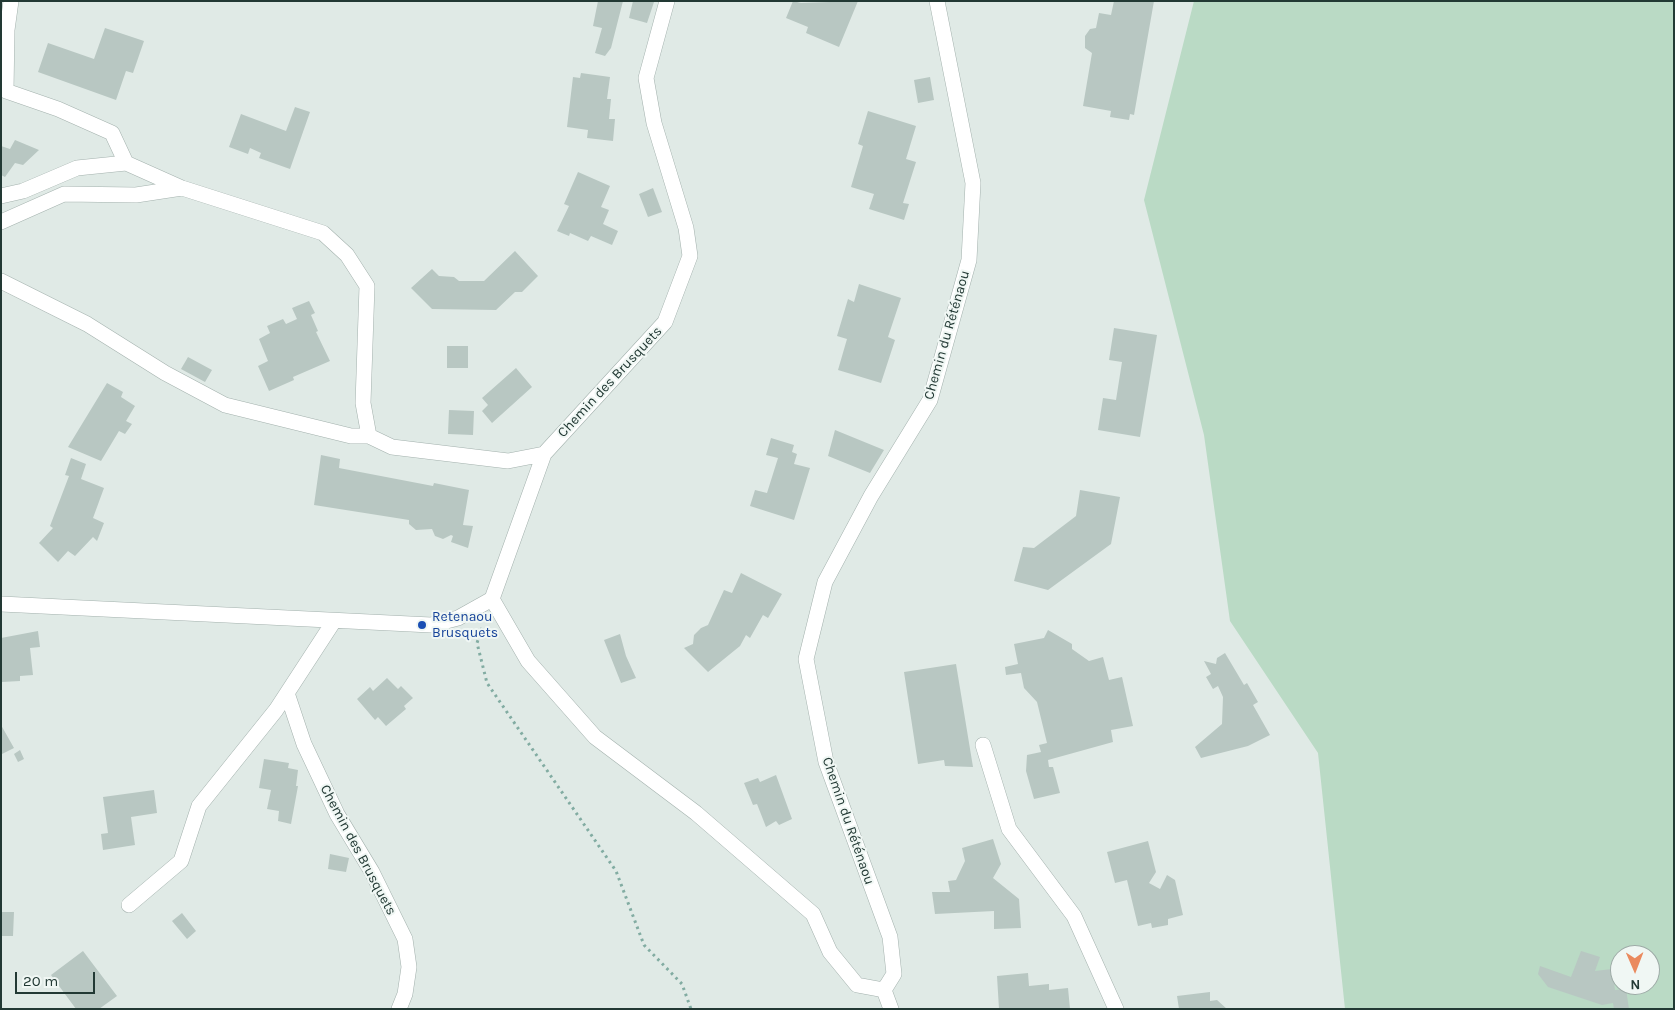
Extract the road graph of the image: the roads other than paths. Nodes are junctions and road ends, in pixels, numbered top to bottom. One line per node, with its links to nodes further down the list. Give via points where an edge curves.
1 (11, 1): 4 (street, via 6,92 58,109 112,133)
2 (667, 1): 10 (street, Chemin des Brusquets, via 646,78 654,123 686,228 690,256 665,322)
3 (937, 1): 17 (street, Chemin du Réténaou, via 973,183 969,260 930,400 871,496 824,582 806,660 826,762 890,937 894,974)
4 (126, 164): 5 (street); 6 (street, via 77,168)
5 (182, 188): 7 (street, via 136,195 64,194); 9 (street, via 323,233 348,255 367,286 363,403)
6 (1, 196)
7 (1, 222)
8 (1, 281): 9 (street, via 86,324 165,373 225,405 351,436)
9 (369, 436): 10 (street, via 392,447 508,461)
10 (544, 454): 11 (street, Chemin des Brusquets)
11 (492, 599): 13 (street, via 458,618 431,625); 17 (street, via 528,661 596,737 696,813 813,914 830,952 857,985)
12 (1, 604): 13 (street)
13 (334, 621): 14 (street)
14 (287, 693): 16 (street, via 199,806 181,861); 18 (street, Chemin des Brusquets, via 304,744 337,814 372,872 405,939 409,967)
15 (983, 745): 20 (street, via 1009,829 1074,916)
16 (129, 905)
17 (884, 990): 19 (street)
18 (399, 1009)
19 (891, 1009)
20 (1116, 1009)

